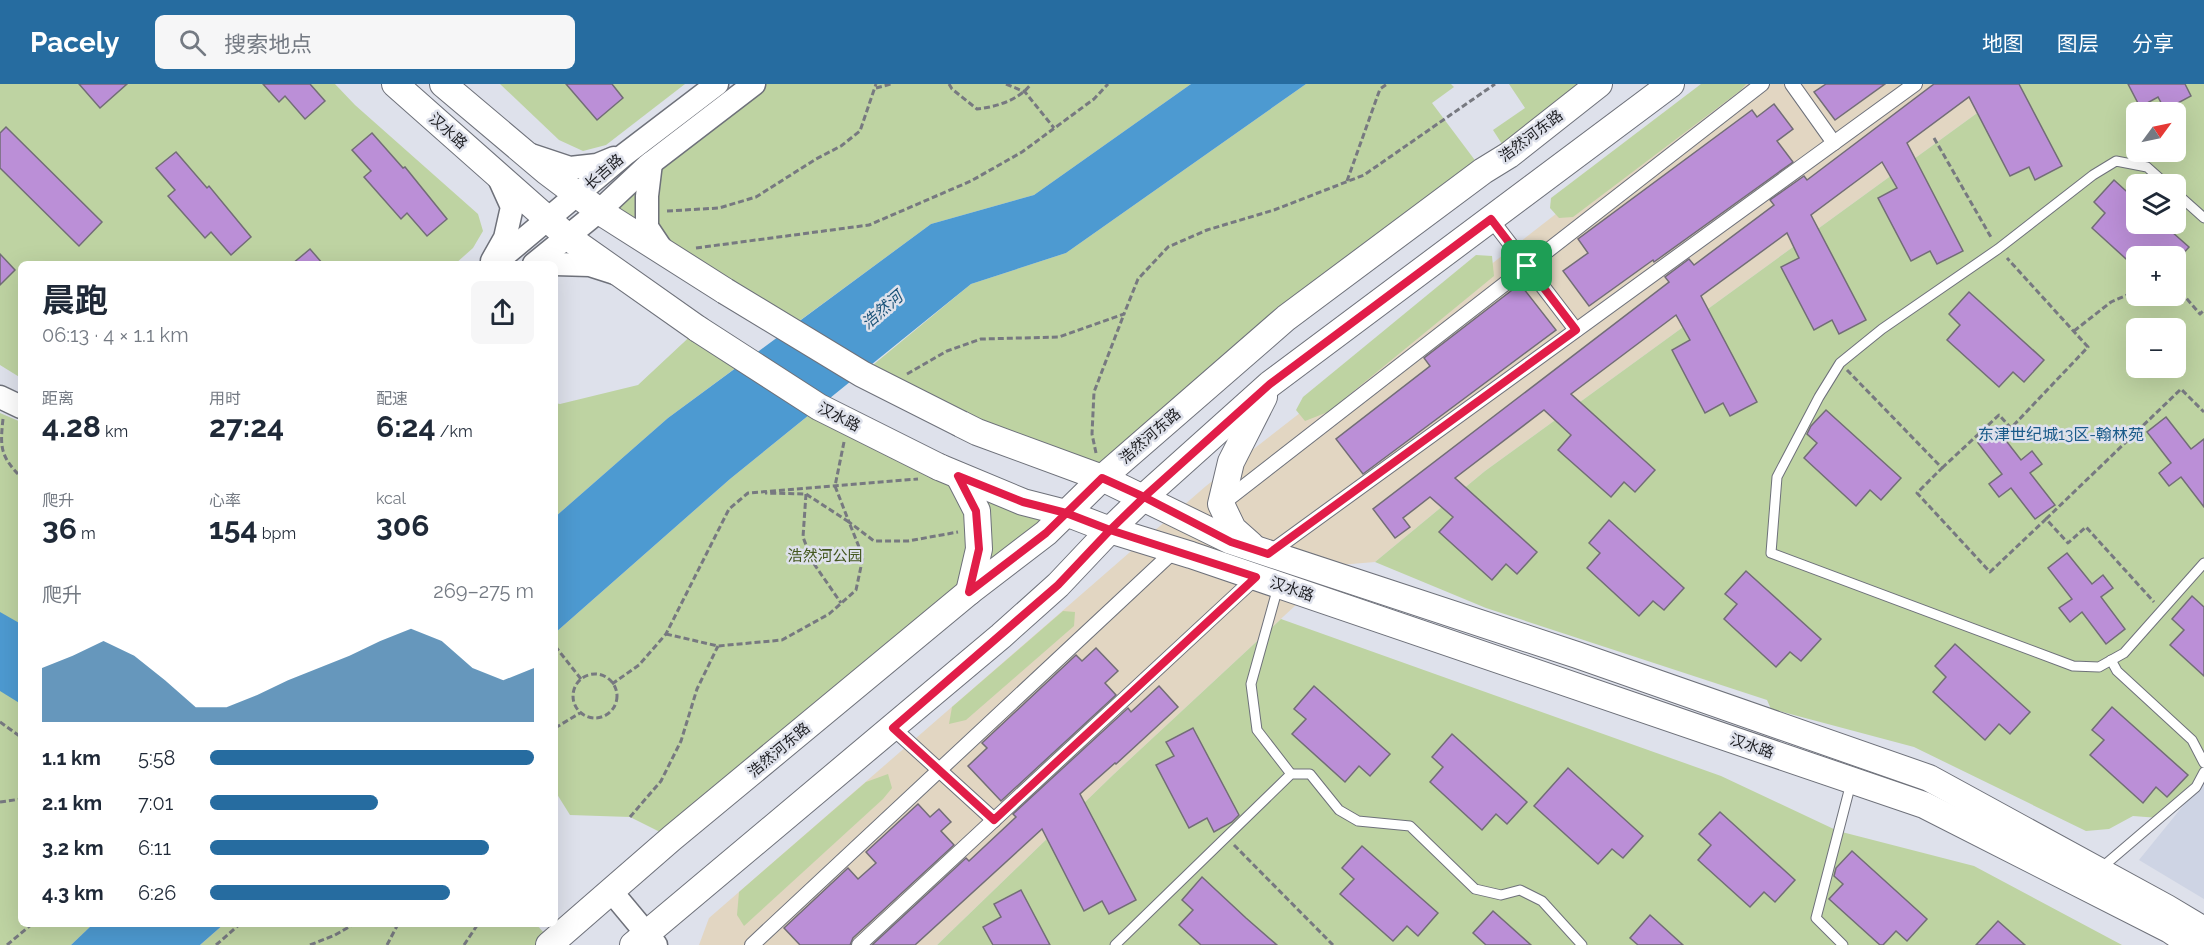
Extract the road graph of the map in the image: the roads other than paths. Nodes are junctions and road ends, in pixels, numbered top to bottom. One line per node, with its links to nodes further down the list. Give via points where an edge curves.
1 (395, 84): 15 (main road, 汉水路)
2 (443, 84): 11 (main road, 汉水路)
3 (717, 84): 12 (street, 长吉路)
4 (754, 84): 13 (street, 长吉路)
5 (1599, 84): 33 (main road, 浩然河东路, via 1286,318)
6 (1671, 84): 21 (main road)
7 (1762, 84): 28 (street)
8 (1792, 84): 10 (street)
9 (1915, 84): 10 (street)
10 (1834, 143): 30 (street)
11 (524, 153): 12 (street, via 570,168 597,165); 16 (main road, 汉水路)
12 (624, 154): 16 (street, 长吉路)
13 (651, 163): 18 (street, 长吉路); 23 (street, via 647,227)
14 (2154, 174): 43 (lane, via 2146,167 2116,161 1881,329 1840,363 1777,477 1772,553 2073,666 2099,667)
15 (498, 176): 20 (main road, 汉水路); 24 (street, via 512,207 505,238)
16 (578, 195): 18 (main road, 汉水路); 20 (street, 长吉路)
17 (2186, 202): 19 (lane)
18 (599, 211): 22 (street, 长吉路); 23 (main road, 汉水路)
19 (2204, 218)
20 (548, 219): 22 (main road, 汉水路); 25 (street, 长吉路)
21 (1491, 219): 28 (street); 31 (main road)
22 (569, 237): 26 (street, 长吉路); 29 (main road, 汉水路)
23 (664, 252): 33 (main road, 汉水路, bridge, via 862,374 978,432)
24 (494, 261)
25 (496, 261)
26 (538, 261)
27 (558, 264): 29 (street, via 590,265)
28 (1527, 266): 30 (street); 35 (street)
29 (623, 276): 32 (main road, 汉水路, bridge, via 819,407)
30 (1576, 330): 39 (street)
31 (1270, 384): 34 (main road); 35 (main road, via 1231,462)
32 (941, 474): 36 (main road, 汉水路); 42 (main road, via 976,511 979,549)
33 (1102, 478): 34 (main road, 汉水路); 36 (main road, 浩然河东路)
34 (1144, 497): 37 (main road); 39 (main road, 汉水路, via 1231,542)
35 (1221, 504): 39 (main road, via 1233,529)
36 (1066, 513): 37 (main road, 汉水路); 42 (main road, 浩然河东路)
37 (1110, 530): 38 (main road, 汉水路); 44 (main road, via 1058,585)
38 (1175, 550): 41 (main road, 汉水路); 46 (street)
39 (1262, 552): 51 (main road, 汉水路, via 1577,655 1929,778)
40 (2204, 563): 43 (lane, via 2124,653)
41 (1267, 580): 48 (lane, via 1251,684 1257,730); 49 (main road, 汉水路); 50 (street)
42 (969, 592): 52 (main road, 浩然河东路)
43 (2111, 660): 45 (lane, via 2117,671 2192,740)
44 (893, 728): 46 (street); 54 (main road)
45 (2204, 763)
46 (939, 770): 50 (street); 56 (street)
47 (2204, 772): 51 (lane, via 2196,787)
48 (1291, 774): 58 (lane); 59 (lane, via 1310,774 1339,810 1358,821 1410,826 1475,889 1501,895 1520,890 1542,901)
49 (1851, 780): 60 (lane, via 1816,918); 61 (main road, 汉水路, via 1924,805 2170,930)
50 (994, 820): 57 (street)
51 (2098, 870): 53 (main road, 汉水路)
52 (611, 891): 54 (street); 55 (main road, 浩然河东路)
53 (2204, 930)
54 (646, 941)
55 (549, 945)
56 (752, 945)
57 (859, 945)
58 (1114, 945)
59 (1582, 945)
60 (1843, 945)
61 (2192, 945)

